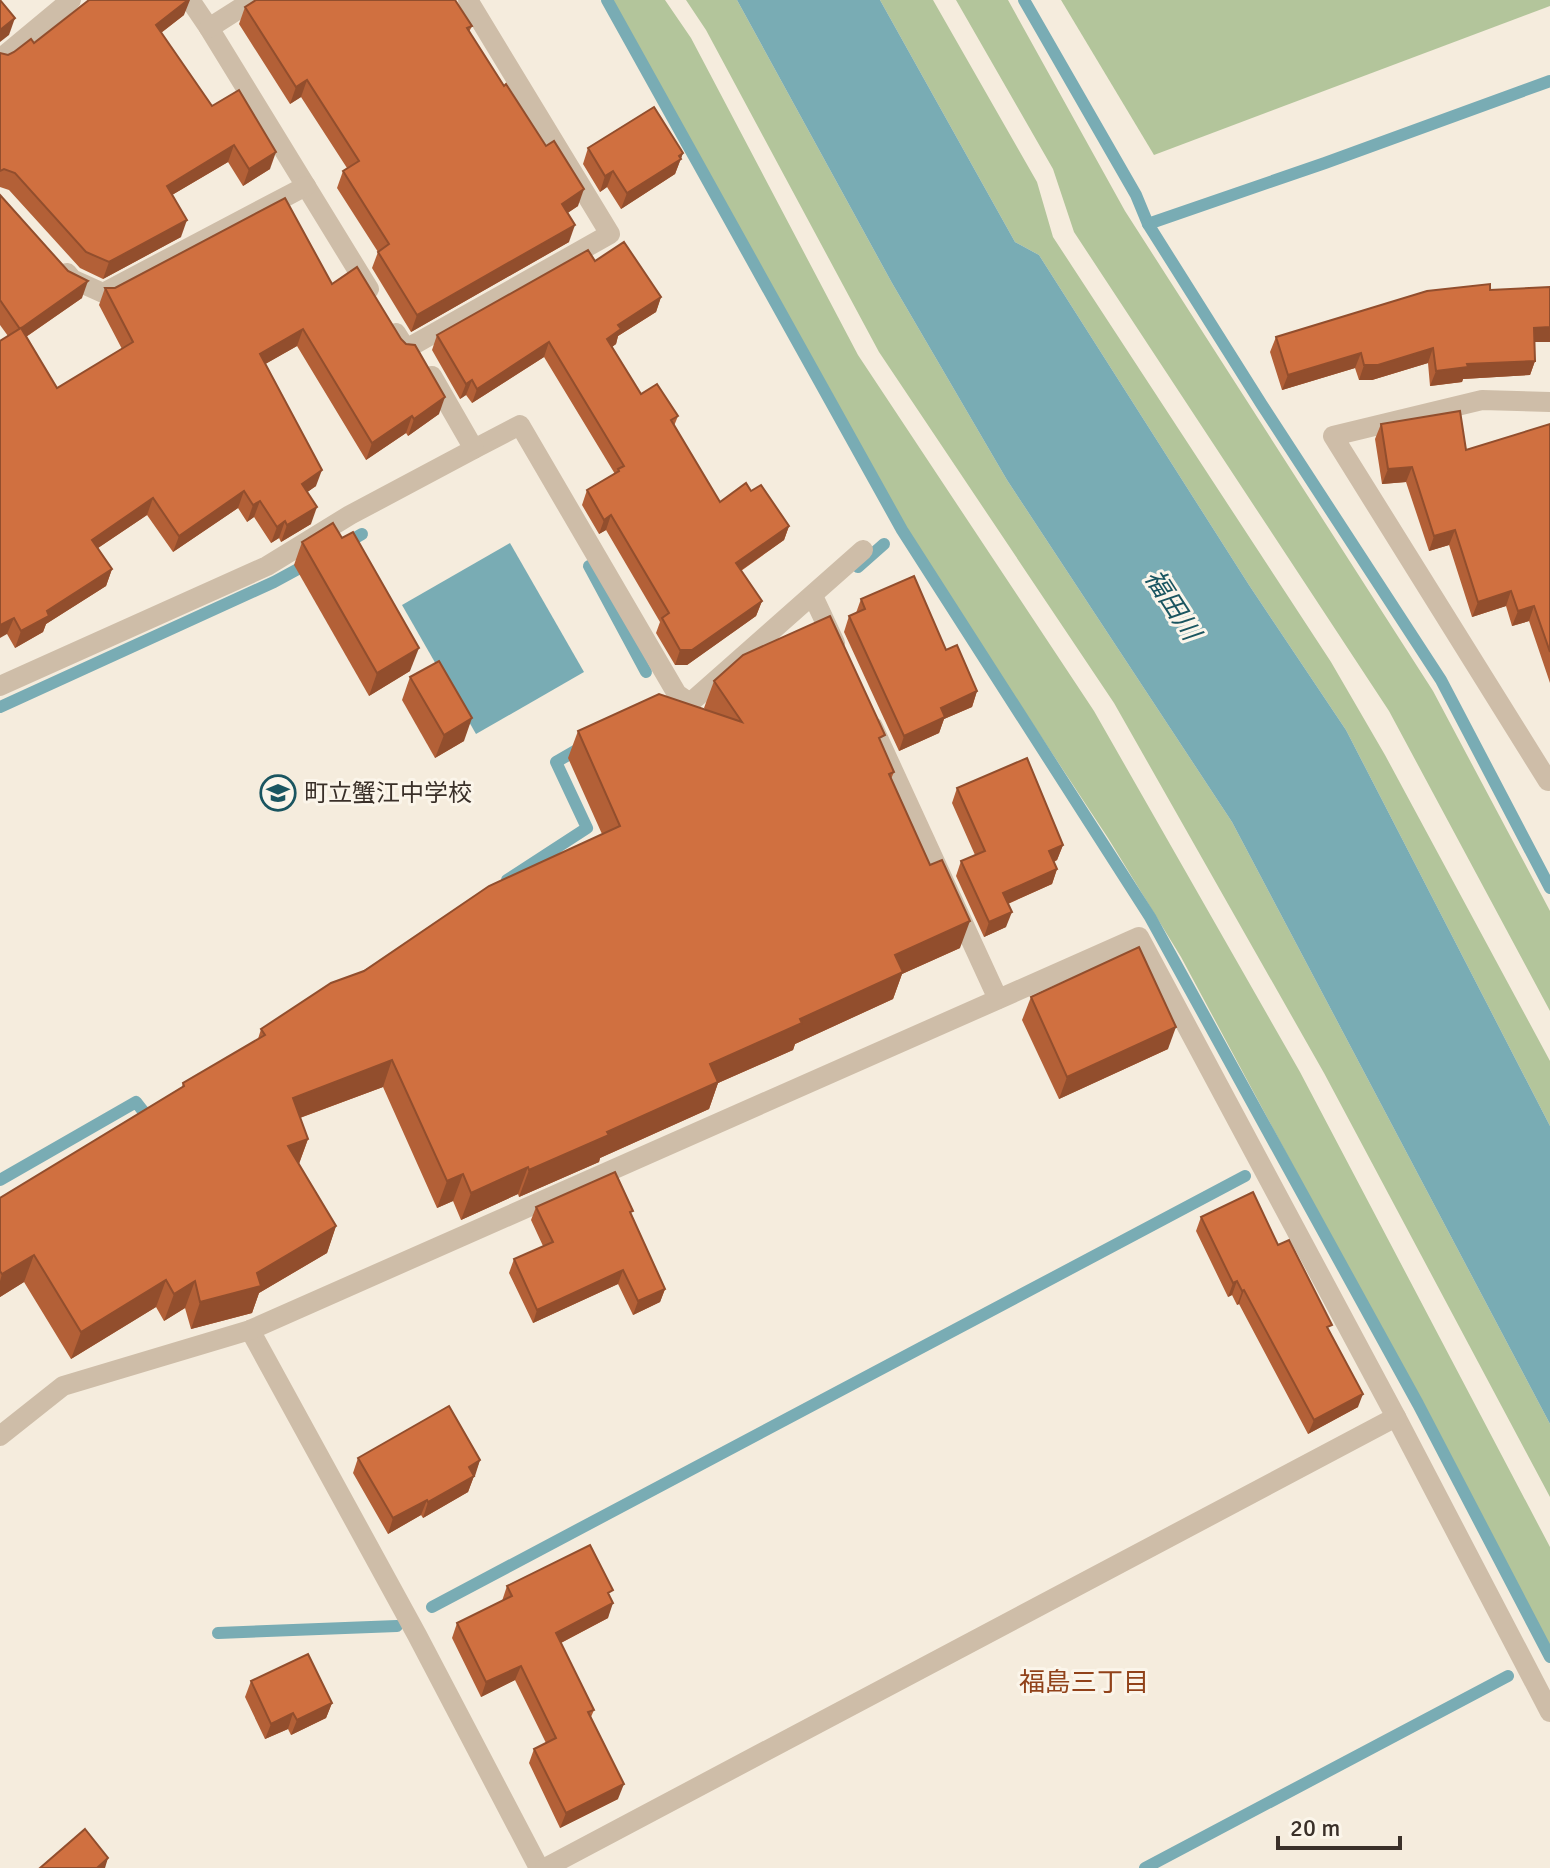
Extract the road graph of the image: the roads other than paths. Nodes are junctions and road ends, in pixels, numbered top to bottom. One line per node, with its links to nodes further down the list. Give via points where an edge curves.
1 (71, 0): 6 (street)
2 (190, 0): 5 (street)
3 (253, 0): 5 (street)
4 (468, 0): 9 (street, via 610,234)
5 (209, 28): 7 (street)
6 (0, 59)
7 (306, 186): 8 (street, via 103,293 72,279); 9 (street, via 406,349)
8 (52, 256)
9 (414, 345): 11 (street)
10 (1550, 402): 17 (street, via 1482,400 1333,436)
11 (474, 449): 13 (street, via 520,425 677,694 690,703); 15 (street, via 267,566)
12 (863, 550): 13 (street)
13 (813, 596): 14 (street)
14 (840, 654)
15 (0, 686)
16 (866, 711): 18 (street)
17 (1550, 780)
18 (998, 999): 19 (street); 20 (street, via 1139,937)
19 (250, 1330): 21 (street, via 63,1386); 23 (street)
20 (1396, 1417): 22 (street); 24 (street)
21 (0, 1436)
22 (1550, 1712)
23 (539, 1868)
24 (545, 1868)

